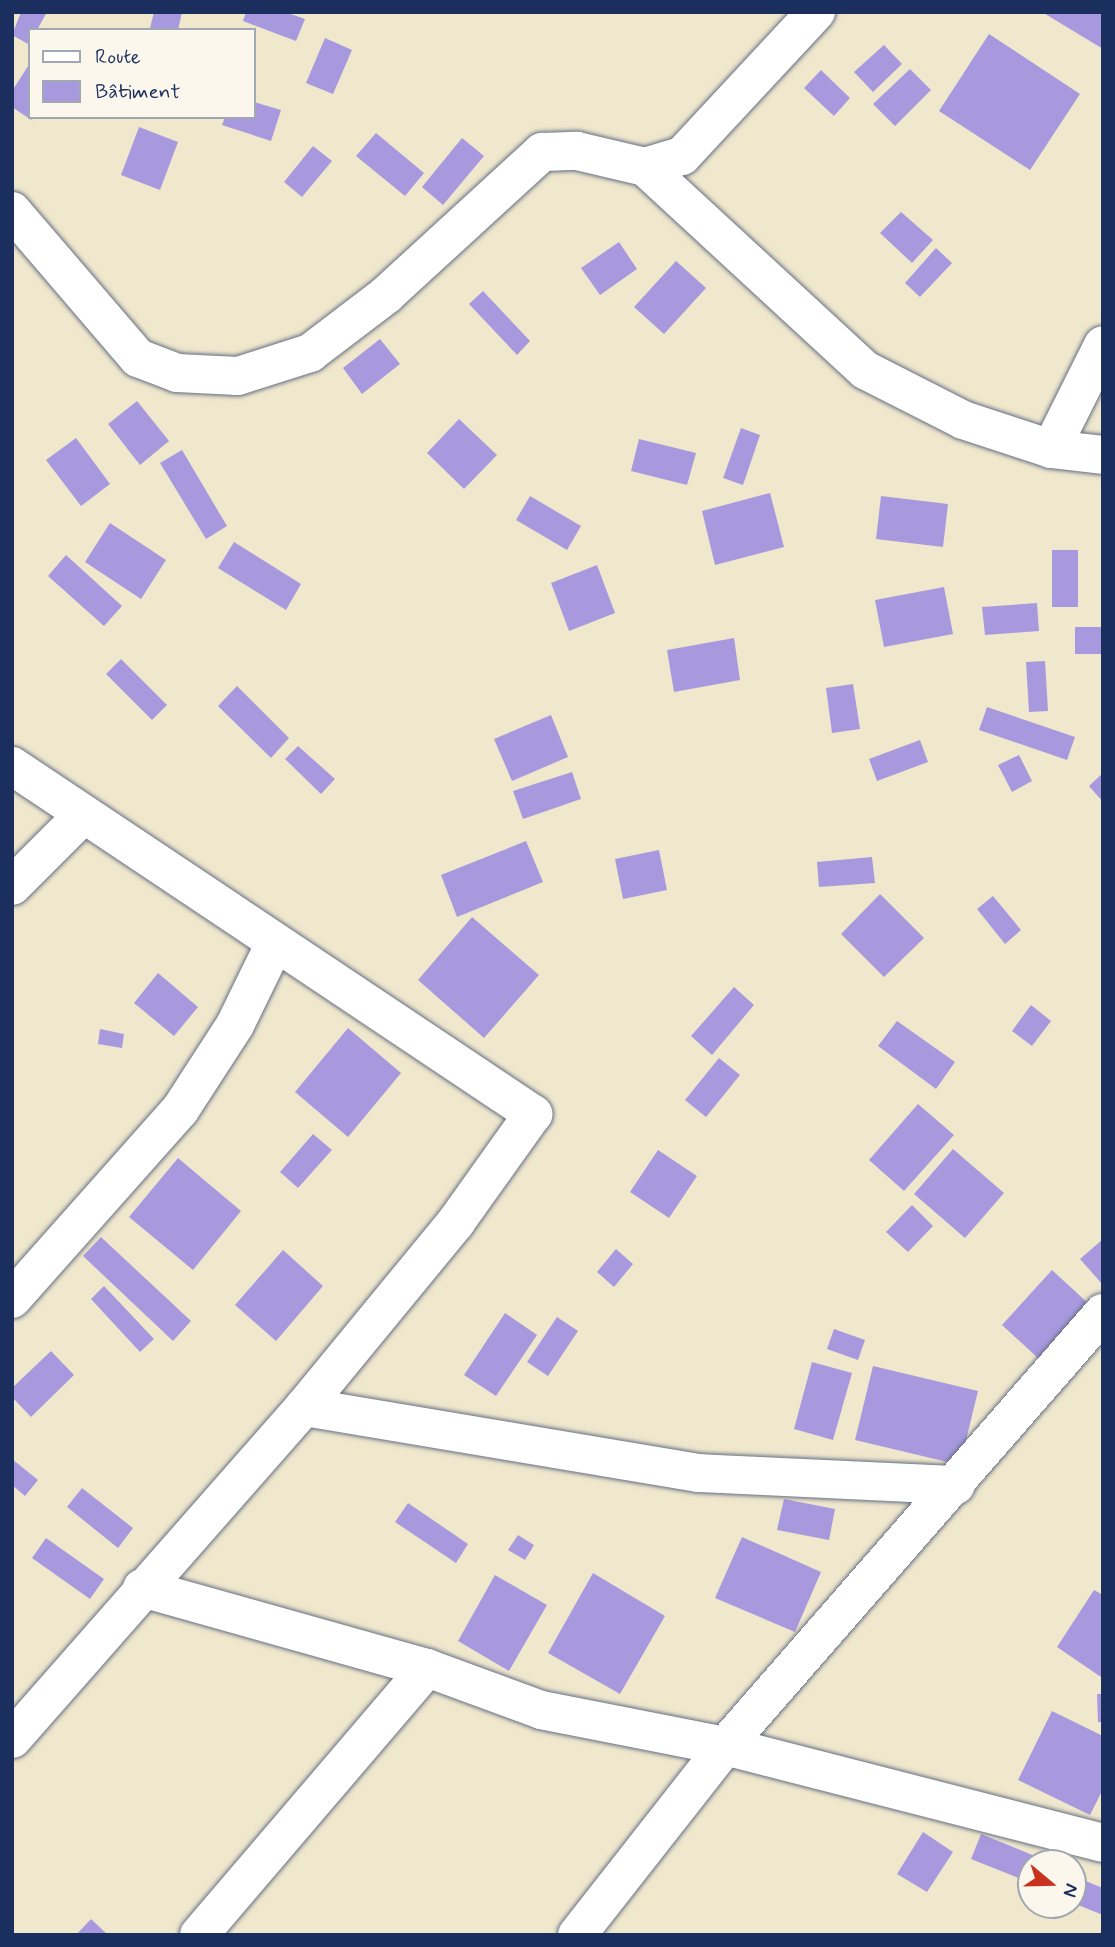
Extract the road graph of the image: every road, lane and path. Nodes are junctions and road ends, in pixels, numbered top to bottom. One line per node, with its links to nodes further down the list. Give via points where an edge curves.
1 (816, 12): 2 (street, via 706,138 682,156)
2 (645, 167): 3 (street, via 577,151 542,152 386,295 310,353 238,376 177,373 138,358); 5 (street, via 865,370 963,420)
3 (12, 211)
4 (1103, 345): 5 (street)
5 (1051, 449): 6 (street)
6 (1103, 455)
7 (12, 766): 8 (street)
8 (82, 816): 9 (street); 10 (street)
9 (12, 886)
10 (274, 945): 11 (street, via 235,1025 180,1110); 13 (street, via 533,1114 456,1222)
11 (12, 1299)
12 (1103, 1313): 14 (street)
13 (304, 1407): 14 (street, via 698,1473); 15 (street)
14 (956, 1486): 18 (street)
15 (142, 1588): 16 (street); 17 (street)
16 (427, 1668): 18 (street, via 541,1710); 20 (street)
17 (12, 1739)
18 (725, 1745): 19 (street); 21 (street)
19 (1103, 1843)
20 (199, 1935)
21 (577, 1935)

